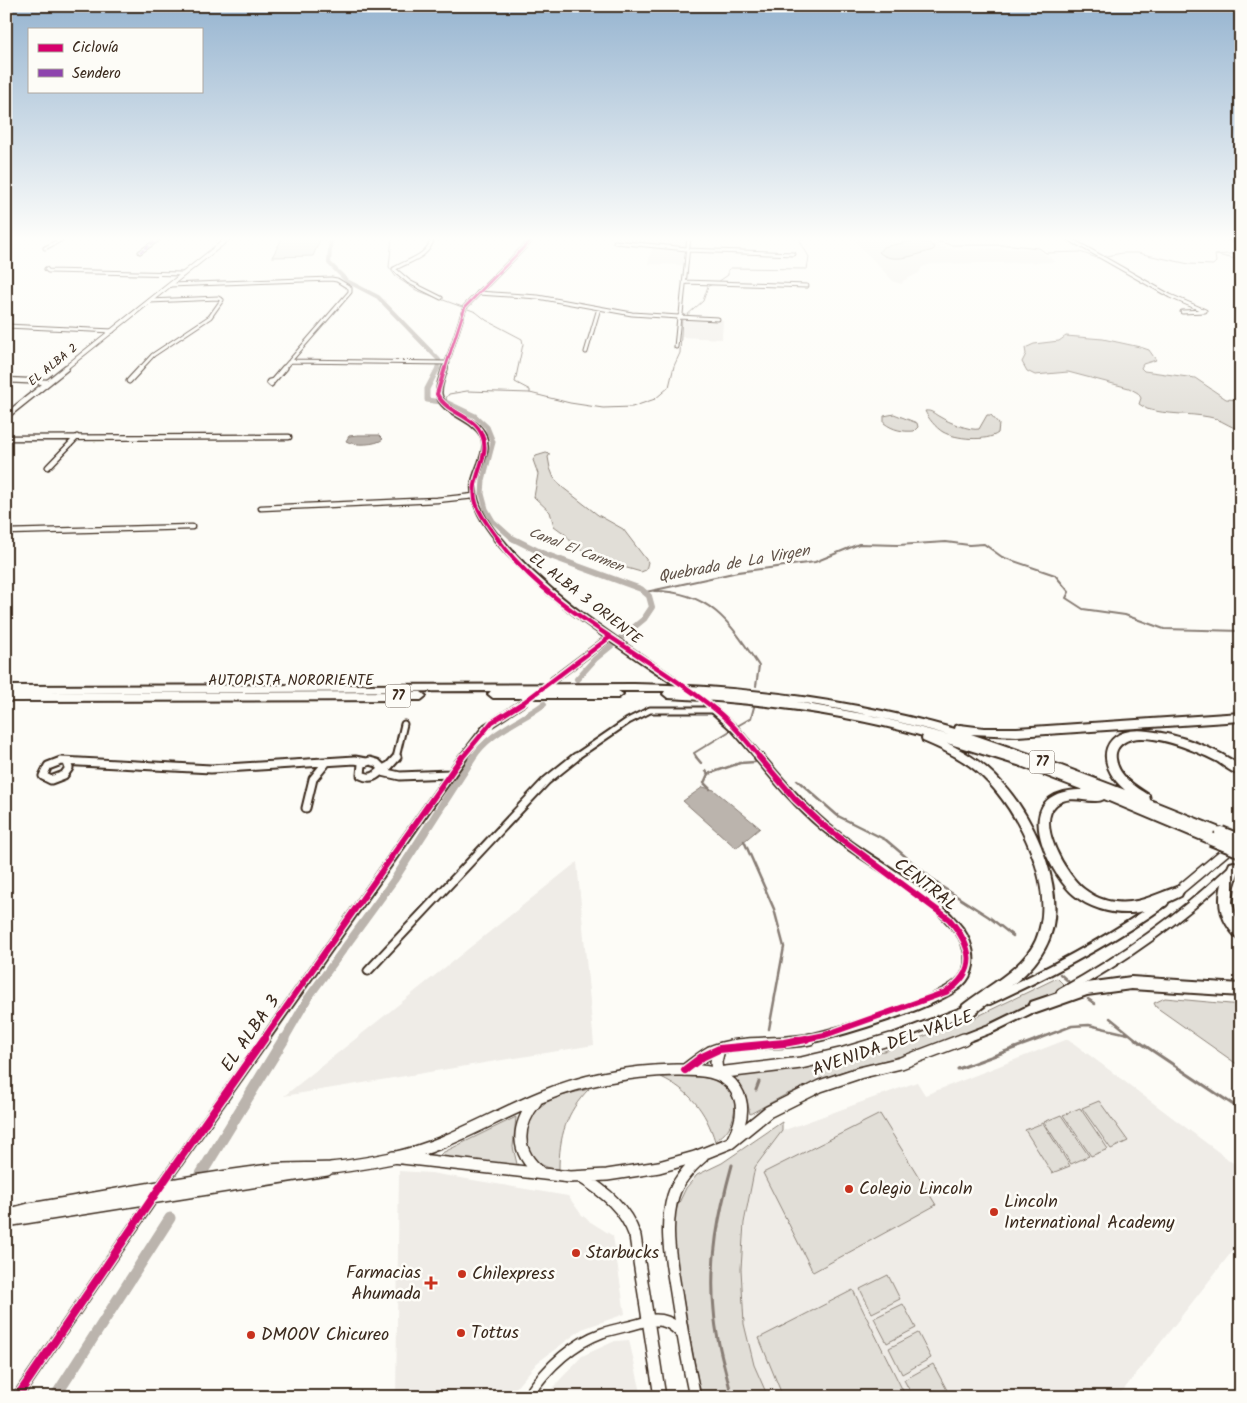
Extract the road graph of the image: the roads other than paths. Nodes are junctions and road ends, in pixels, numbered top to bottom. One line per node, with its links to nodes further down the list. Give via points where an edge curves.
1 (148, 302): 13 (street, EL ALBA 2)
2 (220, 302): 19 (street, via 210,317 153,355)
3 (341, 302): 16 (street)
4 (470, 302): 17 (street, via 465,308)
5 (568, 302): 8 (street)
6 (682, 302): 10 (street)
7 (1185, 302): 9 (street, via 1205,311)
8 (598, 308): 10 (street, via 637,315); 15 (street)
9 (1182, 312)
10 (679, 317): 11 (street); 14 (street)
11 (718, 318)
12 (6, 326): 13 (street)
13 (113, 331): 21 (street, EL ALBA 2)
14 (676, 347)
15 (586, 352)
16 (290, 362): 17 (street); 20 (street)
17 (448, 363): 27 (street, EL ALBA 3 ORIENTE, via 439,386 439,399 470,420 483,437 484,453 475,476)
18 (6, 380): 21 (street)
19 (129, 381)
20 (274, 381)
21 (48, 382): 22 (street, EL ALBA 2)
22 (6, 416)
23 (289, 437): 25 (street)
24 (6, 438): 25 (street)
25 (77, 438): 26 (street)
26 (48, 466)
27 (474, 496): 28 (street); 31 (street, EL ALBA 3 ORIENTE, via 482,517 511,555 546,587)
28 (261, 508)
29 (192, 528): 30 (street)
30 (6, 532)
31 (612, 638): 32 (street); 33 (street, EL ALBA 3 ORIENTE)
32 (553, 680)
33 (673, 680)
34 (6, 690): 40 (highway, AUTOPISTA NORORIENTE / 77, via 687,688 820,702)
35 (6, 697): 39 (highway, AUTOPISTA NORORIENTE / 77, via 667,694 775,702)
36 (524, 702): 47 (street, EL ALBA 3, via 486,727)
37 (711, 707): 57 (street, via 692,712 657,709 641,713 566,764 546,781); 61 (street, CENTRAL, via 734,728 809,813 953,923 965,940 970,961 966,976 951,990 864,1023 796,1042)
38 (1241, 718): 40 (highway, via 1006,733)
39 (882, 721): 48 (highway, AUTOPISTA NORORIENTE / 77, via 995,753); 60 (highway, via 949,748 986,772 1019,813 1042,869 1049,907 1042,942 1014,977)
40 (915, 722): 50 (highway, AUTOPISTA NORORIENTE / 77, via 1034,759)
41 (404, 724): 45 (street, via 398,758)
42 (327, 762): 43 (street); 44 (street, via 211,769); 49 (street, via 313,779)
43 (366, 762): 45 (street, via 375,762); 45 (street, via 360,770 364,777 371,778)
44 (67, 763)
45 (382, 770): 47 (street, via 400,776)
46 (1241, 772): 50 (highway, via 1217,757 1160,737 1137,734 1118,740 1110,754 1110,763 1117,775 1132,790)
47 (448, 774): 70 (street, EL ALBA 3)
48 (1133, 807): 51 (highway, AUTOPISTA NORORIENTE / 77); 55 (highway, via 1082,795 1065,796 1052,802 1046,808 1043,823 1056,864 1076,890 1094,901 1111,906 1139,907)
49 (306, 808)
50 (1167, 812): 51 (highway, AUTOPISTA NORORIENTE / 77)
51 (1216, 836): 52 (highway, AUTOPISTA NORORIENTE / 77, bridge); 53 (highway, AUTOPISTA NORORIENTE / 77, bridge)
52 (1241, 840): 55 (main road, AVENIDA DEL VALLE)
53 (1241, 851)
54 (1237, 864): 56 (highway, via 1224,901 1228,915); 59 (street, AVENIDA DEL VALLE, via 1159,932 1099,972)
55 (1177, 892): 60 (street, AVENIDA DEL VALLE, via 1126,928 1077,956)
56 (1241, 934)
57 (368, 971)
58 (1241, 990): 59 (highway, via 1131,983 1087,989)
59 (1036, 1007): 65 (street, AVENIDA DEL VALLE, via 992,1028 918,1056 845,1077 807,1092 768,1112)
60 (968, 1010): 63 (street, AVENIDA DEL VALLE, via 818,1059)
61 (719, 1049): 62 (street, CENTRAL); 63 (street)
62 (684, 1070): 63 (street, AVENIDA DEL VALLE); 64 (street, AVENIDA DEL VALLE, via 608,1077)
63 (717, 1073): 65 (street, via 734,1087 741,1103 740,1122)
64 (540, 1097): 67 (street, AVENIDA DEL VALLE, via 429,1147); 68 (street, via 525,1116 521,1136 526,1158)
65 (730, 1143): 66 (street, AVENIDA DEL VALLE)
66 (706, 1154): 69 (street, AVENIDA DEL VALLE, via 642,1170); 74 (street, via 680,1180 669,1215 669,1249)
67 (393, 1158): 68 (street, AVENIDA DEL VALLE); 70 (street, AVENIDA DEL VALLE, via 291,1177)
68 (542, 1174): 69 (street, AVENIDA DEL VALLE)
69 (581, 1177): 73 (street, via 610,1196 631,1224)
70 (157, 1192): 71 (street, AVENIDA DEL VALLE); 72 (street, AVENIDA DEL VALLE); 75 (street, EL ALBA 3)
71 (6, 1215)
72 (6, 1221)
73 (647, 1320): 74 (street, via 666,1320); 76 (street, via 596,1335 572,1348 549,1368); 77 (street)
74 (683, 1337): 78 (street)
75 (17, 1397)
76 (527, 1397)
77 (660, 1397)
78 (695, 1397)

